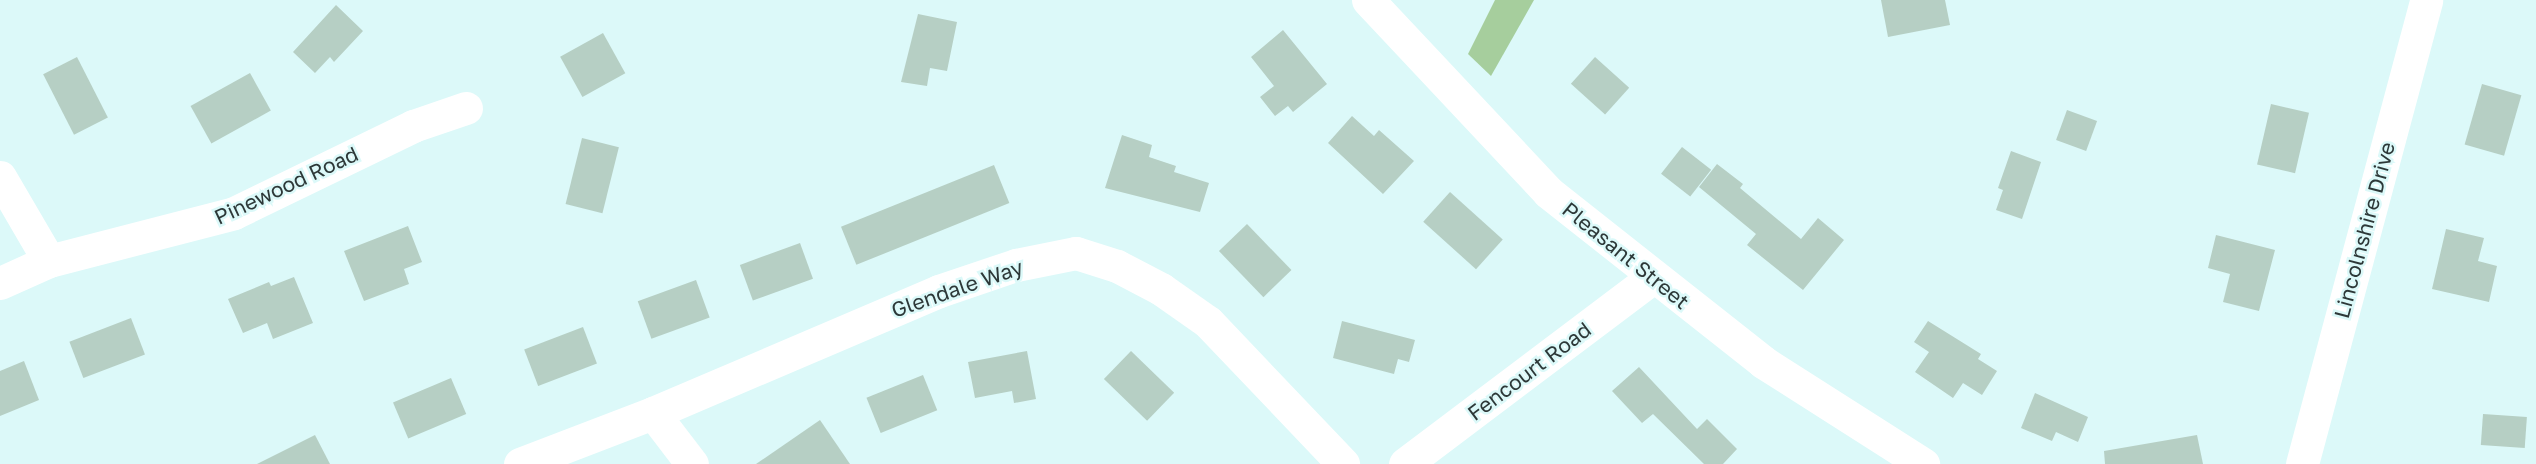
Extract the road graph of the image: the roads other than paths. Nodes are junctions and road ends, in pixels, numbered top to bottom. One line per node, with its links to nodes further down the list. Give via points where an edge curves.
1 (1368, 0): 6 (street, Pleasant Street, via 1548,192)
2 (2426, 0): 9 (street, Lincolnshire Drive)
3 (466, 108): 5 (street, Pinewood Road, via 413,126 234,213)
4 (0, 177): 5 (street)
5 (49, 261): 7 (street, Pinewood Road)
6 (1652, 278): 13 (street, Fencourt Road); 14 (street, Pleasant Street, via 1763,362)
7 (0, 284)
8 (653, 413): 10 (street, Glendale Way); 11 (street); 12 (street, Glendale Way, via 939,291 1016,265 1076,253 1135,275 1208,322)
9 (2302, 463)
10 (520, 464)
11 (692, 464)
12 (1343, 464)
13 (1405, 464)
14 (1923, 464)

